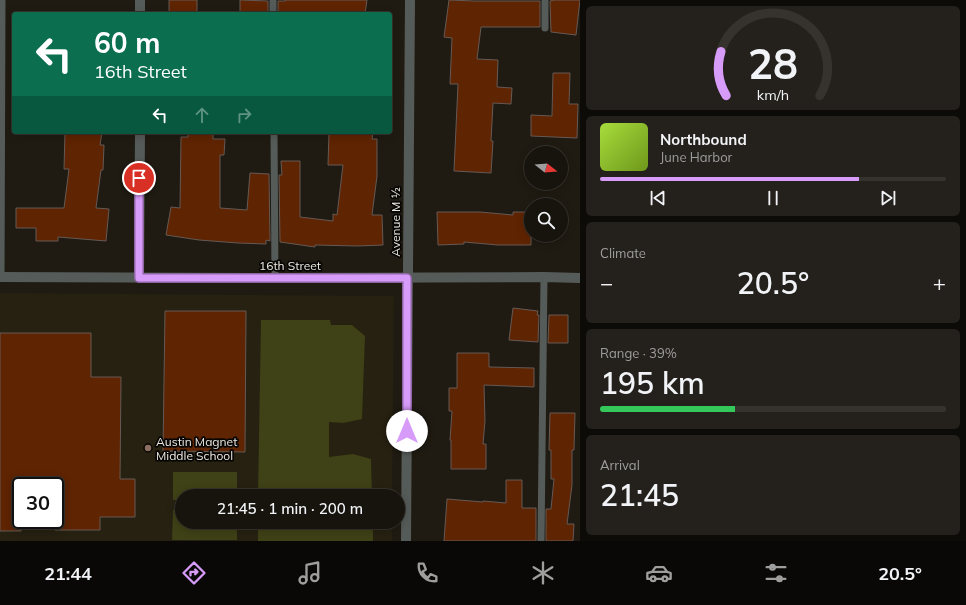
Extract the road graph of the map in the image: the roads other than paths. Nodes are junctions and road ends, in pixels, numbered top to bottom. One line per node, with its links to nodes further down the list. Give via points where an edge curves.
1 (2, 0): 11 (lane)
2 (140, 0): 6 (street)
3 (273, 0): 7 (lane)
4 (410, 0): 15 (street, Avenue M ½)
5 (545, 0): 8 (lane)
6 (140, 12)
7 (273, 12)
8 (545, 28)
9 (140, 134): 13 (street)
10 (274, 134): 14 (lane)
11 (1, 277): 13 (street, 16th Street)
12 (544, 277): 15 (street, 16th Street); 16 (street, 16th Street); 18 (lane)
13 (139, 278): 14 (street, 16th Street)
14 (275, 278): 15 (street, 16th Street)
15 (407, 278): 17 (street, Avenue M ½)
16 (580, 278)
17 (406, 541)
18 (541, 541)

